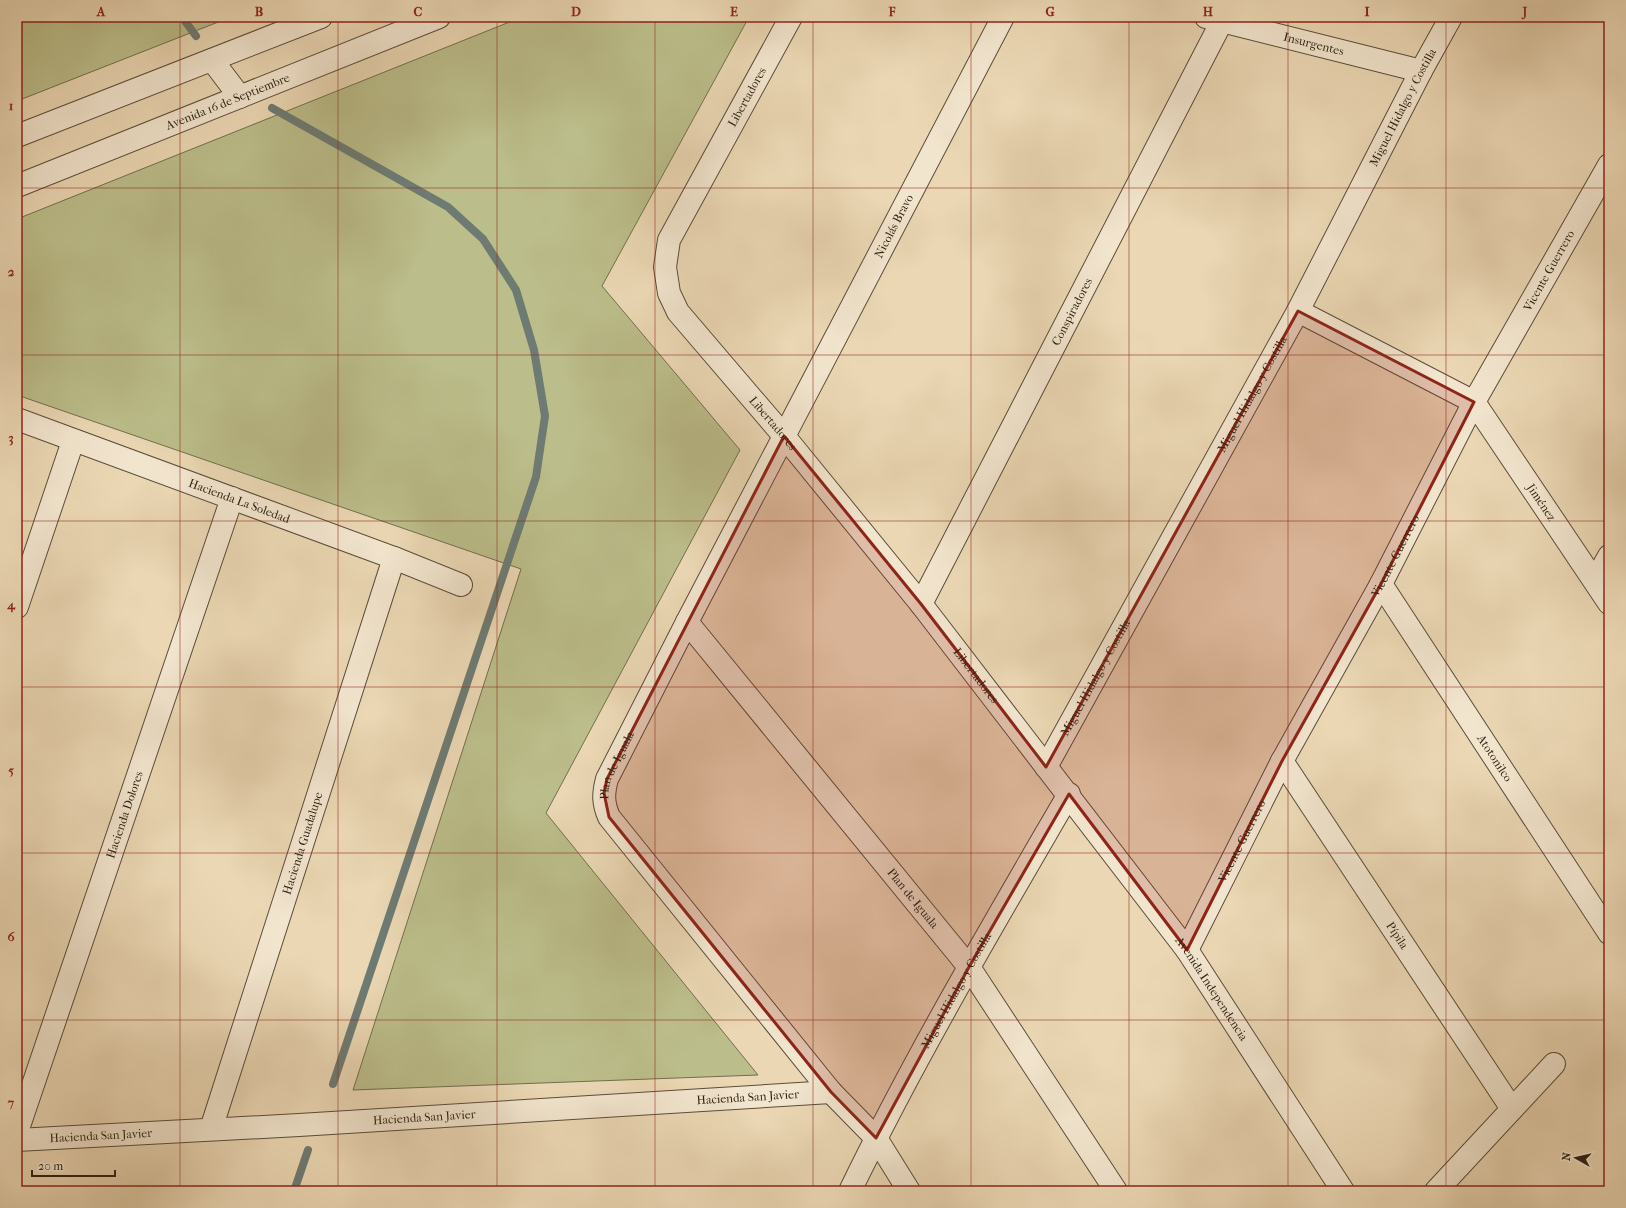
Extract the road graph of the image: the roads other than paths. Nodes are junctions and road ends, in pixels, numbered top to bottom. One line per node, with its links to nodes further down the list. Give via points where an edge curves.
1 (321, 17): 7 (street)
2 (439, 17): 9 (street, Avenida 16 de Septiembre)
3 (791, 17): 16 (street, Libertadores, via 669,240 664,267 669,293 678,312)
4 (1003, 17): 16 (street, Nicolás Bravo)
5 (1451, 17): 8 (street, Miguel Hidalgo y Costilla)
6 (1214, 19): 8 (street, Insurgentes); 25 (street, Conspiradores)
7 (212, 60): 9 (street); 10 (street)
8 (1421, 71): 13 (street, Miguel Hidalgo y Costilla)
9 (240, 97): 12 (street, Avenida 16 de Septiembre)
10 (17, 136)
11 (1609, 165): 14 (street, Vicente Guerrero)
12 (17, 186)
13 (1298, 311): 14 (street); 29 (street, Miguel Hidalgo y Costilla)
14 (1474, 402): 21 (street, Jiménez); 22 (street, Vicente Guerrero)
15 (17, 419): 17 (street, Hacienda La Soledad)
16 (784, 436): 25 (street, Libertadores); 27 (street, Plan de Iguala)
17 (73, 441): 18 (street, Hacienda La Soledad); 26 (street)
18 (232, 498): 20 (street, Hacienda La Soledad); 38 (street, Hacienda Dolores)
19 (1609, 556): 21 (street)
20 (394, 558): 23 (street, Hacienda La Soledad); 37 (street, Hacienda Guadalupe)
21 (1595, 581): 24 (street, Jiménez)
22 (1381, 584): 28 (street, Vicente Guerrero); 31 (street, Atotonilco)
23 (461, 585)
24 (1609, 603)
25 (921, 604): 29 (street, Libertadores)
26 (17, 607)
27 (687, 622): 33 (street, Plan de Iguala); 35 (street, Plan de Iguala, via 607,779 604,806 609,817)
28 (1282, 761): 32 (street, Vicente Guerrero); 36 (street, Pípila)
29 (1046, 767): 30 (street, Libertadores)
30 (1069, 794): 32 (street, Avenida Independencia); 33 (street, Miguel Hidalgo y Costilla)
31 (1609, 933)
32 (1187, 950): 44 (street, Avenida Independencia)
33 (969, 967): 39 (street, Miguel Hidalgo y Costilla); 43 (street, Plan de Iguala)
34 (1554, 1064): 36 (street)
35 (831, 1092): 37 (street, Hacienda San Javier); 39 (street, Plan de Iguala)
36 (1512, 1109): 45 (street)
37 (211, 1129): 40 (street, Hacienda San Javier)
38 (17, 1132)
39 (876, 1138): 41 (street, Miguel Hidalgo y Costilla); 42 (street)
40 (17, 1140)
41 (850, 1191)
42 (910, 1191)
43 (1116, 1191)
44 (1343, 1191)
45 (1436, 1191)

